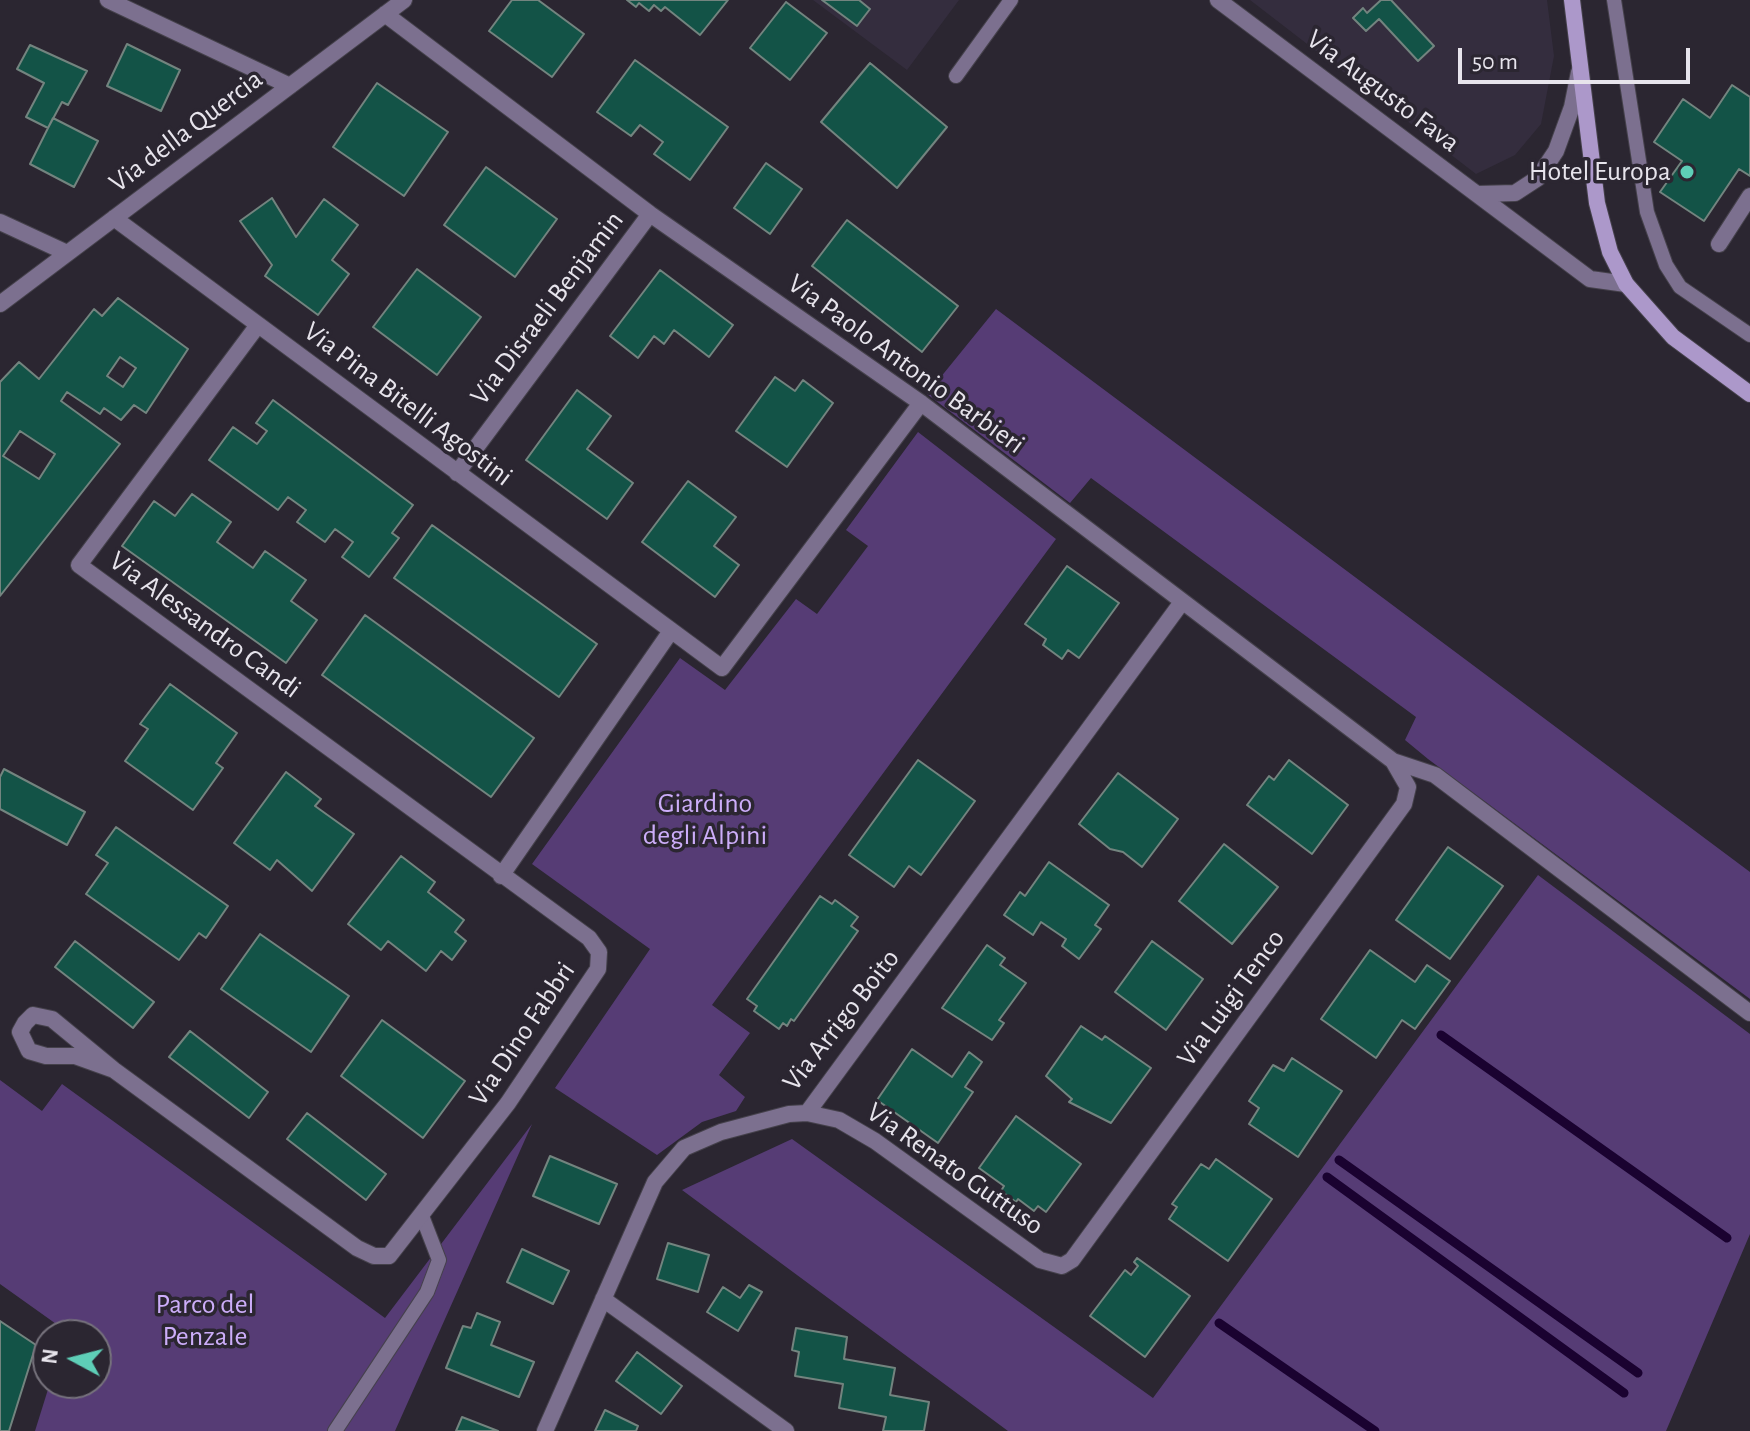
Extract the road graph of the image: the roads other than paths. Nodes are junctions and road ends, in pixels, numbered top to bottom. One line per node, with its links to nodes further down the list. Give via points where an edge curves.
1 (108, 0): 10 (street)
2 (404, 0): 7 (street, Via della Quercia)
3 (1011, 0): 9 (lane)
4 (1218, 0): 11 (street, Via Augusto Fava)
5 (1572, 0): 8 (main road)
6 (1614, 0): 21 (lane, via 1647,212 1666,265 1680,287)
7 (385, 14): 10 (street, Via della Quercia); 13 (street, Via Paolo Antonio Barbieri)
8 (1580, 66): 11 (street, via 1556,151 1538,178 1515,193); 18 (main road, via 1597,203 1610,252)
9 (956, 76)
10 (290, 86): 14 (street, Via della Quercia)
11 (1477, 194): 18 (street, Via Augusto Fava, via 1590,279)
12 (1750, 196): 16 (street)
13 (650, 214): 23 (street, Via Paolo Antonio Barbieri); 24 (street, Via Disraeli Benjamin)
14 (114, 218): 17 (street, Via della Quercia); 20 (street, Via Pina Bitelli Agostini)
15 (0, 222): 17 (street)
16 (1719, 244)
17 (67, 253): 19 (street, Via della Quercia)
18 (1626, 284): 22 (main road, via 1673,337)
19 (0, 304)
20 (258, 325): 24 (street, Via Pina Bitelli Agostini); 28 (street, Via Alessandro Candi, via 79,565)
21 (1750, 335)
22 (1750, 394)
23 (921, 403): 25 (street, Via Paolo Antonio Barbieri); 26 (street, via 722,668)
24 (457, 473): 26 (street, Via Pina Bitelli Agostini)
25 (1182, 602): 27 (street, Via Paolo Antonio Barbieri); 31 (street, Via Arrigo Boito)
26 (671, 631): 28 (street)
27 (1393, 761): 29 (street, via 1435,775); 33 (street, Via Luigi Tenco, via 1406,781 1404,804)
28 (501, 876): 32 (street, Via Dino Fabbri, via 589,938 599,952 598,969 531,1072)
29 (1750, 1013)
30 (114, 1070): 30 (street, Via Dino Fabbri, via 52,1019 33,1015 20,1032 29,1051 75,1056); 32 (street, Via Dino Fabbri, via 366,1253 389,1256)
31 (807, 1113): 33 (street, Via Renato Guttuso, via 856,1129 1040,1260 1062,1266); 34 (street, Via Arrigo Boito, via 700,1139 673,1158 655,1182)
32 (422, 1216): 35 (lane, via 439,1260 427,1292)
33 (1072, 1260)
34 (603, 1299): 36 (street, Via Arrigo Boito); 37 (street)
35 (335, 1431)
36 (545, 1431)
37 (786, 1431)

